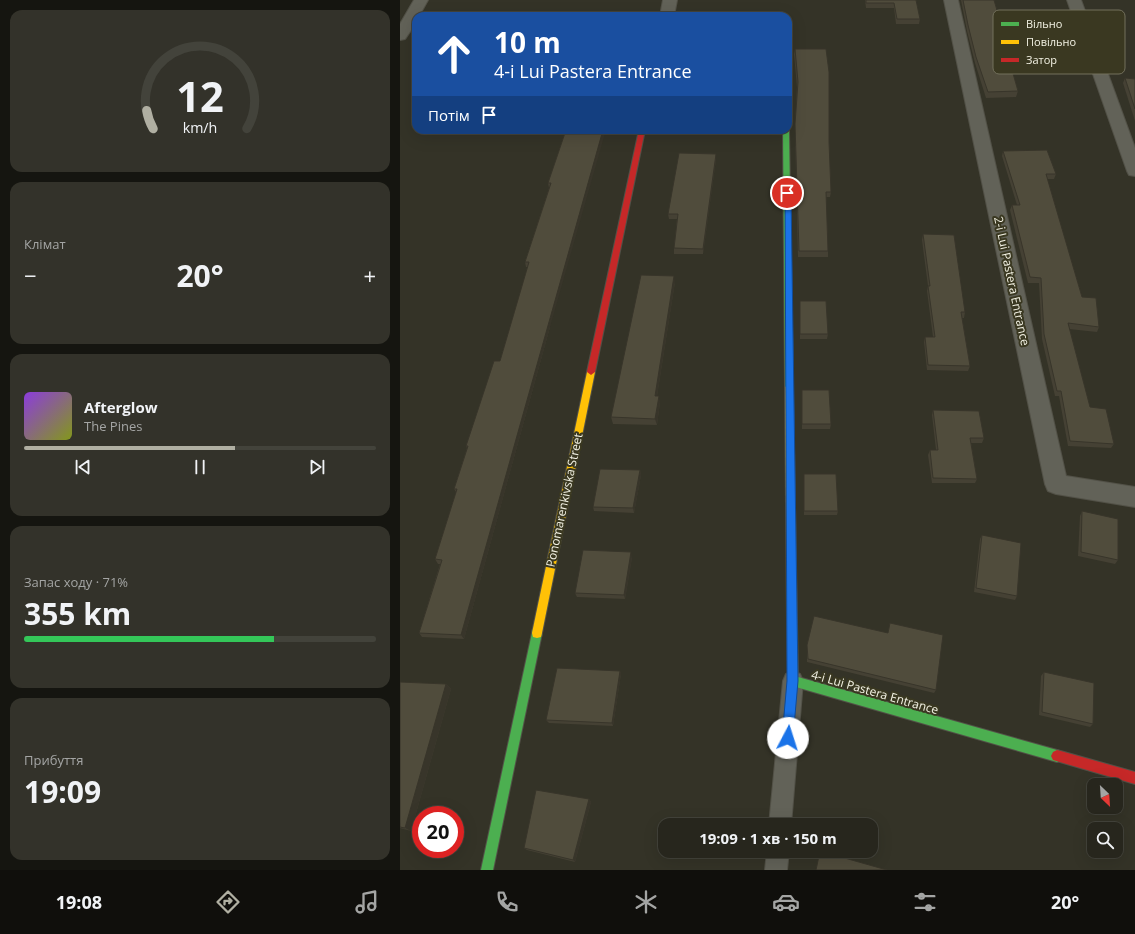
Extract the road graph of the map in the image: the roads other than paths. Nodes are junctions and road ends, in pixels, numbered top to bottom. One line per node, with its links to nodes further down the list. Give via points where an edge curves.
1 (421, 0): 6 (street)
2 (670, 0): 7 (street)
3 (951, 0): 14 (street, 2-i Lui Pastera Entrance, via 1056,484)
4 (1074, 0): 5 (street)
5 (1078, 10)
6 (414, 12)
7 (668, 12)
8 (412, 15): 9 (street)
9 (400, 36)
10 (1100, 74): 13 (street)
11 (641, 134): 19 (street, Ponomarenkivska Street)
12 (786, 134): 15 (street, 4-i Lui Pastera Entrance)
13 (1135, 171)
14 (1135, 497)
15 (793, 681): 16 (street, 4-i Lui Pastera Entrance); 17 (lane)
16 (1135, 778)
17 (781, 818)
18 (777, 858): 20 (lane)
19 (487, 870)
20 (776, 870)

